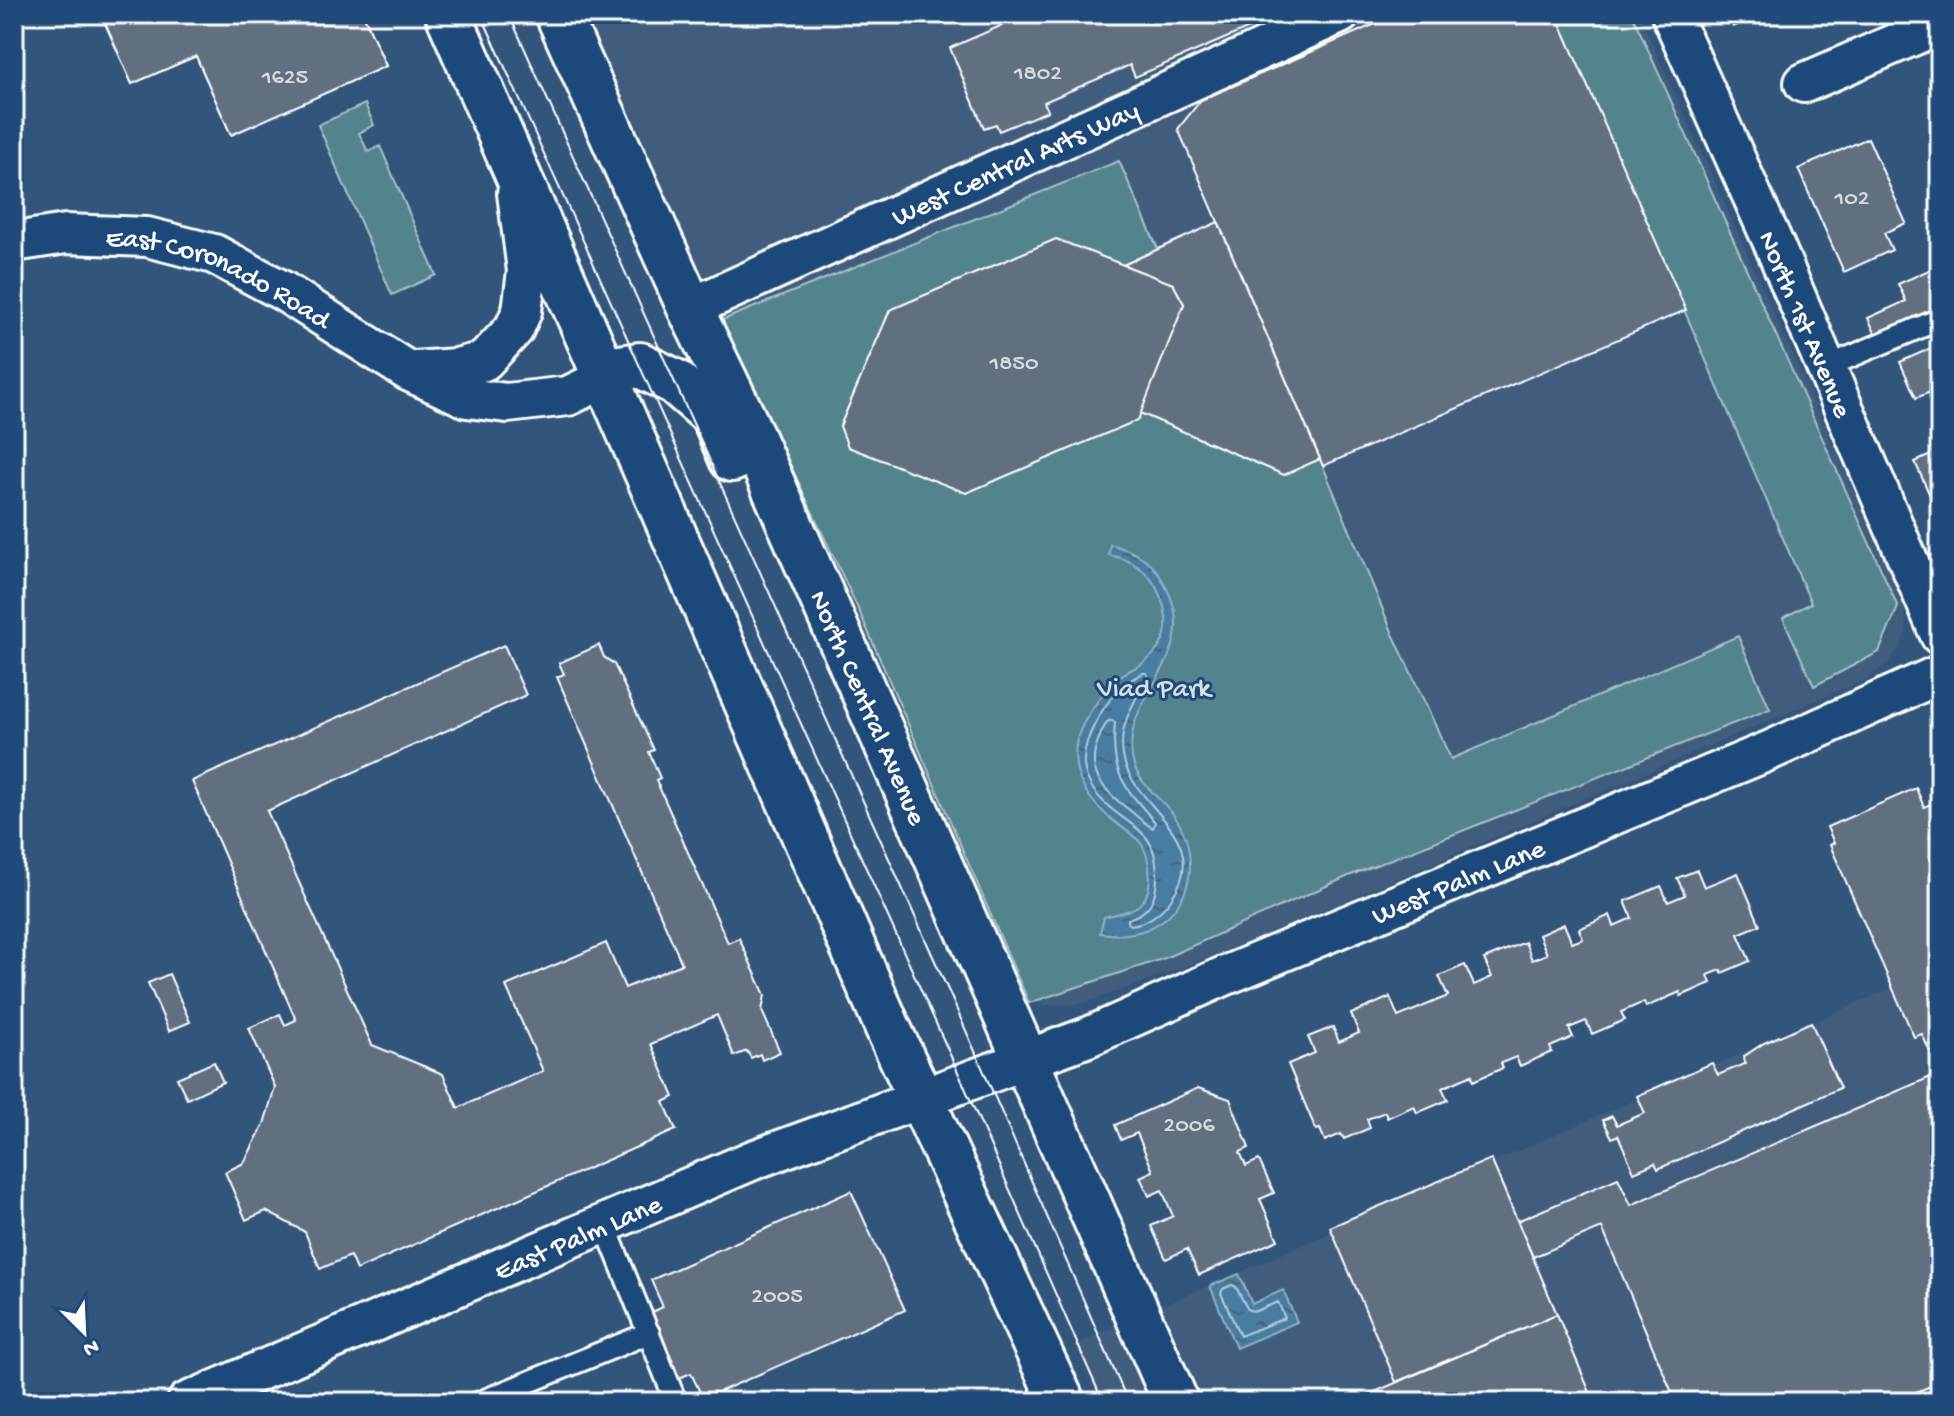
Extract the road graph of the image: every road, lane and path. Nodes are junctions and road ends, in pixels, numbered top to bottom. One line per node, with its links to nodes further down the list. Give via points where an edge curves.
1 (448, 14): 7 (main road)
2 (558, 14): 9 (main road, North Central Avenue)
3 (1340, 14): 9 (street, West Central Arts Way)
4 (1671, 14): 11 (street, North 1st Avenue)
5 (1940, 24): 6 (street)
6 (1804, 83)
7 (512, 158): 12 (street, via 527,271 514,329 484,361); 13 (main road)
8 (14, 242): 12 (street, East Coronado Road, via 66,234 147,237 214,254)
9 (690, 308): 16 (main road, North Central Avenue)
10 (1940, 319): 11 (lane)
11 (1826, 367): 14 (street, North 1st Avenue)
12 (408, 371): 13 (street, East Coronado Road, via 467,398 507,403 568,396)
13 (607, 377): 16 (main road, via 619,368 640,365 675,382 713,415 820,648); 19 (main road)
14 (1940, 635)
15 (1940, 674): 17 (street, West Palm Lane, via 1088,1037)
16 (870, 708): 17 (main road, North Central Avenue)
17 (1026, 1058): 18 (street, West Palm Lane); 26 (main road, North Central Avenue)
18 (972, 1078): 19 (street, East Palm Lane)
19 (921, 1096): 20 (street, East Palm Lane); 25 (main road)
20 (604, 1223): 21 (lane); 22 (street, East Palm Lane)
21 (649, 1333): 23 (lane); 24 (lane)
22 (187, 1402)
23 (480, 1402)
24 (676, 1402)
25 (1062, 1402)
26 (1176, 1402)

